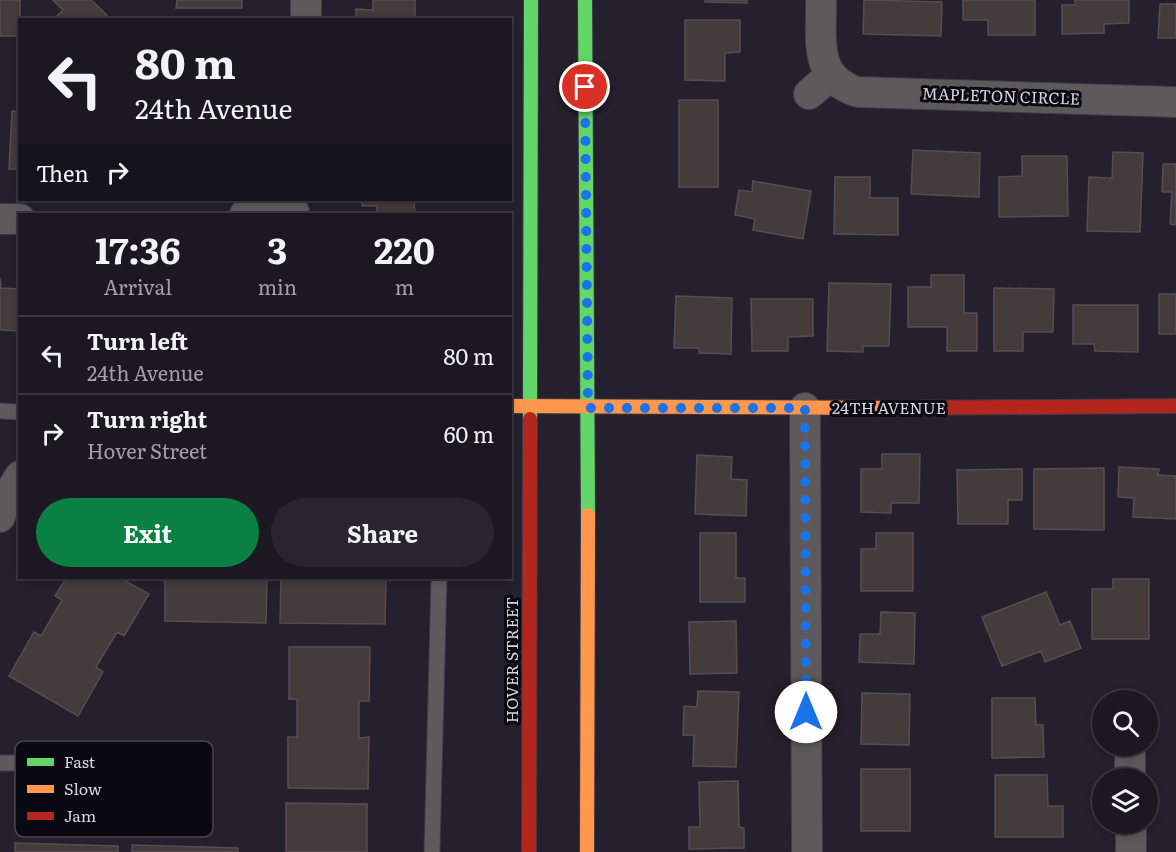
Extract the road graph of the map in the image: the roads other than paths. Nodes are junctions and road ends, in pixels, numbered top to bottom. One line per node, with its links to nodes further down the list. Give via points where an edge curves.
1 (306, 0): 5 (street)
2 (531, 0): 11 (main road, HOVER STREET)
3 (585, 0): 12 (main road)
4 (821, 0): 6 (street, MAPLETON CIRCLE, via 820,85 858,92)
5 (306, 18)
6 (1176, 102)
7 (0, 219): 8 (street)
8 (18, 219)
9 (512, 406): 11 (main road, 24TH AVENUE)
10 (1176, 406): 13 (main road, 24TH AVENUE)
11 (530, 407): 12 (main road, 24TH AVENUE); 21 (main road, HOVER STREET)
12 (588, 408): 13 (main road, 24TH AVENUE); 22 (main road)
13 (805, 408): 23 (street)
14 (0, 411): 15 (lane)
15 (18, 412)
16 (18, 479): 17 (street)
17 (0, 516)
18 (439, 579): 20 (lane)
19 (1131, 834): 24 (street)
20 (432, 852)
21 (529, 852)
22 (587, 852)
23 (807, 852)
24 (1131, 852)

